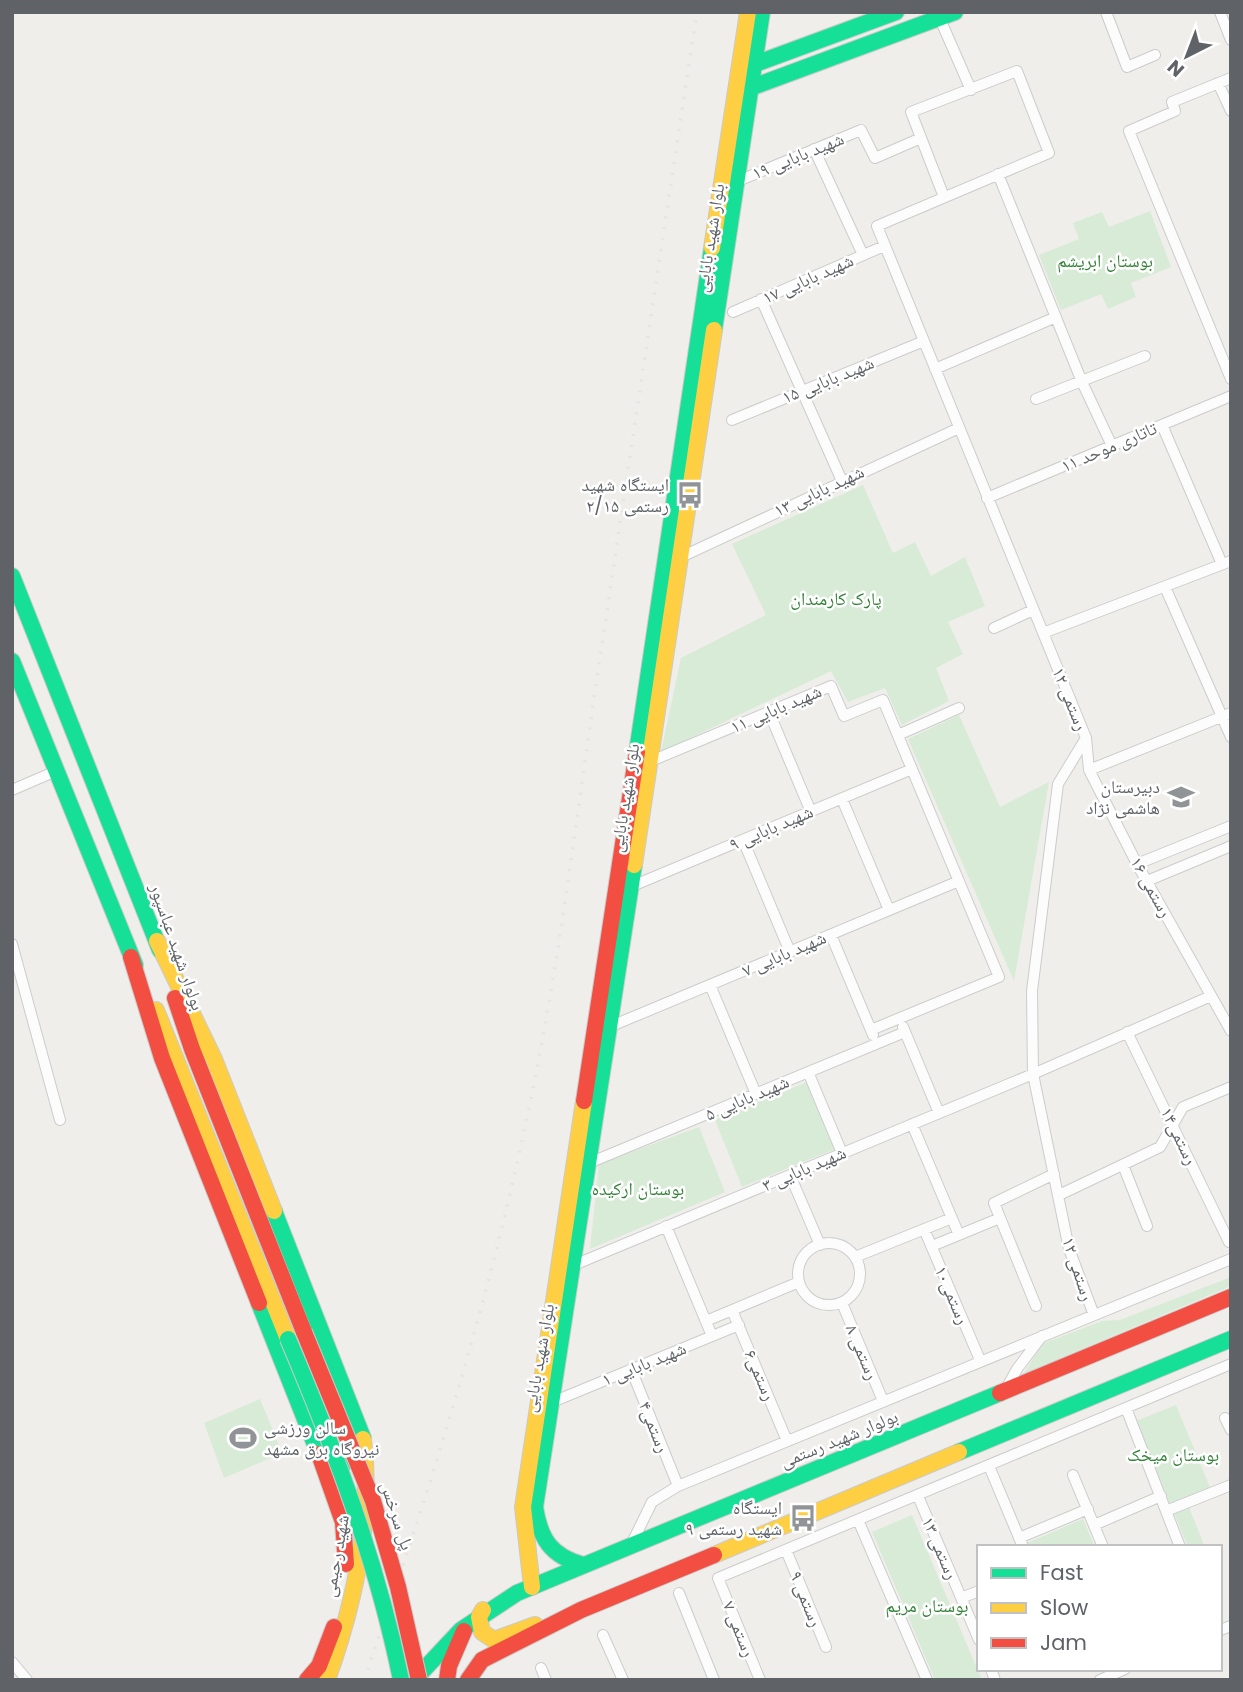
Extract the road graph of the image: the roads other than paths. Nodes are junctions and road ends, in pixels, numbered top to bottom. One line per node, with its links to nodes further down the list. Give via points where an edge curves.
1 (748, 12): 9 (main road, بلوار شهید بابایی)
2 (762, 12): 9 (main road, بلوار شهید بابایی)
3 (895, 12): 9 (main road)
4 (1106, 12): 8 (street, via 1127,67)
5 (1220, 12): 7 (street)
6 (944, 14): 9 (main road); 12 (street)
7 (1231, 40)
8 (1155, 55)
9 (745, 76): 17 (main road, بلوار شهید بابایی); 147 (main road, بلوار شهید بابایی, via 523,1507 525,1538 533,1559)
10 (1231, 78): 11 (street)
11 (1218, 83): 13 (street); 27 (street, via 1172,102 1175,111 1129,131)
12 (971, 90): 14 (street, via 911,112); 16 (street, via 1017,71 1049,153)
13 (1231, 111)
14 (921, 138): 15 (street, شهید بابایی ۱۹, via 875,158 861,130); 18 (street)
15 (814, 149): 17 (street, شهید بابایی ۱۹); 20 (street)
16 (998, 174): 18 (street); 23 (street)
17 (738, 181): 38 (main road, بلوار شهید بابایی)
18 (944, 197): 19 (street, رستمی ۱۲, via 877,226)
19 (884, 246): 20 (street, شهید بابایی ۱۷); 24 (street, رستمی ۱۲)
20 (863, 255): 21 (street, شهید بابایی ۱۷)
21 (761, 299): 22 (street, شهید بابایی ۱۷); 29 (street)
22 (733, 312)
23 (1056, 317): 26 (street); 28 (street)
24 (924, 341): 26 (street, رستمی ۱۲); 29 (street, شهید بابایی ۱۵)
25 (1144, 356): 28 (street)
26 (935, 369): 34 (street, رستمی ۱۲)
27 (1231, 379)
28 (1082, 382): 31 (street); 35 (street)
29 (802, 391): 32 (street, شهید بابایی ۱۵); 36 (street)
30 (1231, 396): 33 (street, تاتاری موحد ۱۱)
31 (1036, 399)
32 (732, 420)
33 (1162, 425): 35 (street, تاتاری موحد ۱۱); 39 (street)
34 (959, 428): 36 (street, شهید بابایی ۱۳); 37 (street, رستمی ۱۲)
35 (1112, 446): 37 (street, تاتاری موحد ۱۱)
36 (842, 481): 38 (street, شهید بابایی ۱۳)
37 (988, 498): 42 (street, رستمی ۱۲)
38 (681, 557): 52 (main road, بلوار شهید بابایی)
39 (1227, 563): 41 (street)
40 (12, 576): 68 (main road, بولوار شهید عباسپور)
41 (1165, 587): 44 (street); 48 (street)
42 (1033, 610): 43 (street); 44 (street, رستمی ۱۲)
43 (994, 628)
44 (1043, 633): 51 (street, رستمی ۱۲)
45 (12, 661): 55 (main road)
46 (959, 708): 49 (street)
47 (769, 712): 49 (street, شهید بابایی ۱۱, via 831,686 844,716 883,700); 52 (street, شهید بابایی ۱۱); 58 (street)
48 (1226, 715): 50 (street); 54 (street)
49 (898, 735): 53 (street)
50 (1231, 737)
51 (1086, 738): 54 (street, رستمی ۱۶); 82 (street, رستمی ۱۲, via 1058,784 1031,991)
52 (651, 761): 65 (main road, بلوار شهید بابایی)
53 (912, 769): 57 (street, شهید بابایی ۹); 63 (street)
54 (1089, 770): 62 (street, رستمی ۱۶)
55 (56, 771): 56 (street); 71 (main road)
56 (12, 790)
57 (842, 799): 58 (street, شهید بابایی ۹); 66 (street)
58 (811, 812): 60 (street, شهید بابایی ۹)
59 (1231, 826): 62 (street)
60 (743, 840): 65 (street, شهید بابایی ۹); 70 (street)
61 (1231, 846): 64 (street)
62 (1138, 864): 64 (street, رستمی ۱۶)
63 (959, 881): 66 (street, شهید بابایی ۷); 74 (street, via 999,977)
64 (1147, 881): 73 (street, رستمی ۱۶)
65 (631, 887): 75 (main road, بلوار شهید بابایی)
66 (889, 910): 67 (street, شهید بابایی ۷)
67 (831, 935): 70 (street, شهید بابایی ۷); 76 (street)
68 (157, 941): 115 (main road, بولوار شهید عباسپور, via 192,1049); 128 (main road, شهید رحیمی, via 214,1059)
69 (12, 944): 86 (street)
70 (790, 952): 72 (street, شهید بابایی ۷)
71 (131, 957): 130 (main road, شهید رحیمی, via 162,1058); 164 (main road, پل سرخس, bridge, via 175,1052 340,1461 372,1552)
72 (710, 985): 75 (street, شهید بابایی ۷); 84 (street)
73 (1211, 996): 77 (street, رستمی ۱۶); 79 (street, شهید بابایی ۳)
74 (899, 1018): 76 (street); 78 (street)
75 (609, 1027): 90 (main road, بلوار شهید بابایی)
76 (871, 1030): 80 (street)
77 (1231, 1031)
78 (905, 1032): 80 (street, شهید بابایی ۵); 85 (street)
79 (1127, 1032): 82 (street, شهید بابایی ۳); 87 (street, رستمی۱۴)
80 (877, 1044): 81 (street, شهید بابایی ۵)
81 (808, 1072): 84 (street, شهید بابایی ۵); 89 (street)
82 (1033, 1074): 85 (street, شهید بابایی ۳); 92 (street, رستمی ۱۲)
83 (1231, 1087): 87 (street, via 1183,1107)
84 (756, 1094): 90 (street, شهید بابایی ۵)
85 (939, 1113): 88 (street, شهید بابایی ۳)
86 (60, 1120)
87 (1174, 1123): 91 (street, via 1160,1147); 101 (street, رستمی۱۴)
88 (912, 1124): 89 (street, شهید بابایی ۳); 95 (street)
89 (842, 1153): 93 (street, شهید بابایی ۳)
90 (589, 1163): 106 (main road, بلوار شهید بابایی)
91 (1123, 1165): 94 (street); 98 (street)
92 (1054, 1174): 94 (street, رستمی ۱۲); 96 (street, via 994,1203)
93 (790, 1175): 97 (street, شهید بابایی ۳); 102 (street)
94 (1059, 1195): 112 (street, رستمی ۱۲, via 1069,1249)
95 (952, 1218): 99 (street); 100 (street)
96 (1000, 1218): 100 (street); 110 (street)
97 (666, 1226): 106 (street, شهید بابایی ۳); 113 (street)
98 (1147, 1226)
99 (924, 1229): 103 (street, رستمی۱۰); 104 (street)
100 (959, 1235): 103 (street)
101 (1229, 1242)
102 (820, 1245): 104 (street, via 840,1245); 107 (street, via 803,1259)
103 (932, 1246): 119 (street, رستمی۱۰)
104 (855, 1257): 109 (street, via 859,1283)
105 (1231, 1259): 112 (street)
106 (574, 1265): 124 (main road, بلوار شهید بابایی)
107 (800, 1282): 109 (street, via 805,1294 816,1302); 111 (street)
108 (1231, 1297): 122 (main road, بولوار شهید رستمی)
109 (842, 1303): 123 (street, رستمی ۸)
110 (1036, 1306)
111 (732, 1310): 113 (street); 114 (street, رستمی۶)
112 (1094, 1315): 116 (street)
113 (706, 1321): 117 (street)
114 (739, 1325): 117 (street, شهید بابایی ۱); 129 (street, رستمی۶)
115 (304, 1332): 165 (main road, پل سرخس, bridge, via 373,1501 398,1587)
116 (1044, 1334): 119 (street); 122 (street)
117 (712, 1336): 121 (street, شهید بابایی ۱)
118 (1231, 1339): 152 (main road)
119 (980, 1360): 123 (street)
120 (1231, 1364): 125 (street)
121 (631, 1369): 124 (street, شهید بابایی ۱); 134 (street, رستمی۴)
122 (1006, 1391): 142 (main road, بولوار شهید رستمی)
123 (883, 1401): 129 (street)
124 (550, 1404): 146 (main road, بلوار شهید بابایی, via 535,1507 538,1532 565,1561)
125 (1126, 1408): 131 (street); 136 (street)
126 (1226, 1418): 127 (street)
127 (1231, 1430)
128 (363, 1438): 130 (main road, via 358,1455 344,1464 328,1462); 163 (main road, شهید رحیمی, via 368,1460 363,1519 341,1638)
129 (787, 1441): 134 (street)
130 (318, 1452): 162 (main road, شهید رحیمی, via 348,1544 332,1636)
131 (989, 1465): 135 (street); 141 (street)
132 (1073, 1475): 137 (street)
133 (1231, 1485): 138 (street)
134 (678, 1486): 142 (street, via 652,1502)
135 (918, 1496): 139 (street); 150 (street, رستمی ۱۳)
136 (1161, 1496): 138 (street); 140 (street)
137 (1088, 1510): 140 (street); 141 (street)
138 (1166, 1511): 144 (street)
139 (858, 1520): 145 (street); 171 (street)
140 (1094, 1525): 143 (street)
141 (1021, 1542)
142 (631, 1545): 146 (main road, بولوار شهید رستمی)
143 (1102, 1545)
144 (1179, 1545)
145 (786, 1550): 156 (street, رستمی ۹); 170 (street, رستمی ۷, via 718,1578)
146 (583, 1565): 147 (main road, بولوار شهید رستمی)
147 (532, 1587): 151 (main road, بولوار شهید رستمی)
148 (977, 1592): 150 (street)
149 (678, 1593): 169 (street)
150 (961, 1598): 155 (street, رستمی ۱۳)
151 (483, 1610): 152 (main road, via 481,1632 495,1640); 153 (main road, بولوار شهید رستمی)
152 (581, 1610): 160 (main road, via 482,1660)
153 (467, 1625): 165 (main road, بولوار شهید رستمی, via 431,1658); 166 (main road)
154 (603, 1635): 168 (street)
155 (977, 1635)
156 (827, 1647)
157 (12, 1662): 161 (street)
158 (541, 1668): 167 (street)
159 (1120, 1671): 172 (street)
160 (469, 1676)
161 (27, 1680)
162 (307, 1680)
163 (327, 1680)
164 (401, 1680)
165 (416, 1680)
166 (447, 1680)
167 (546, 1680)
168 (623, 1680)
169 (714, 1680)
170 (760, 1680)
171 (927, 1680)
172 (1100, 1680)

